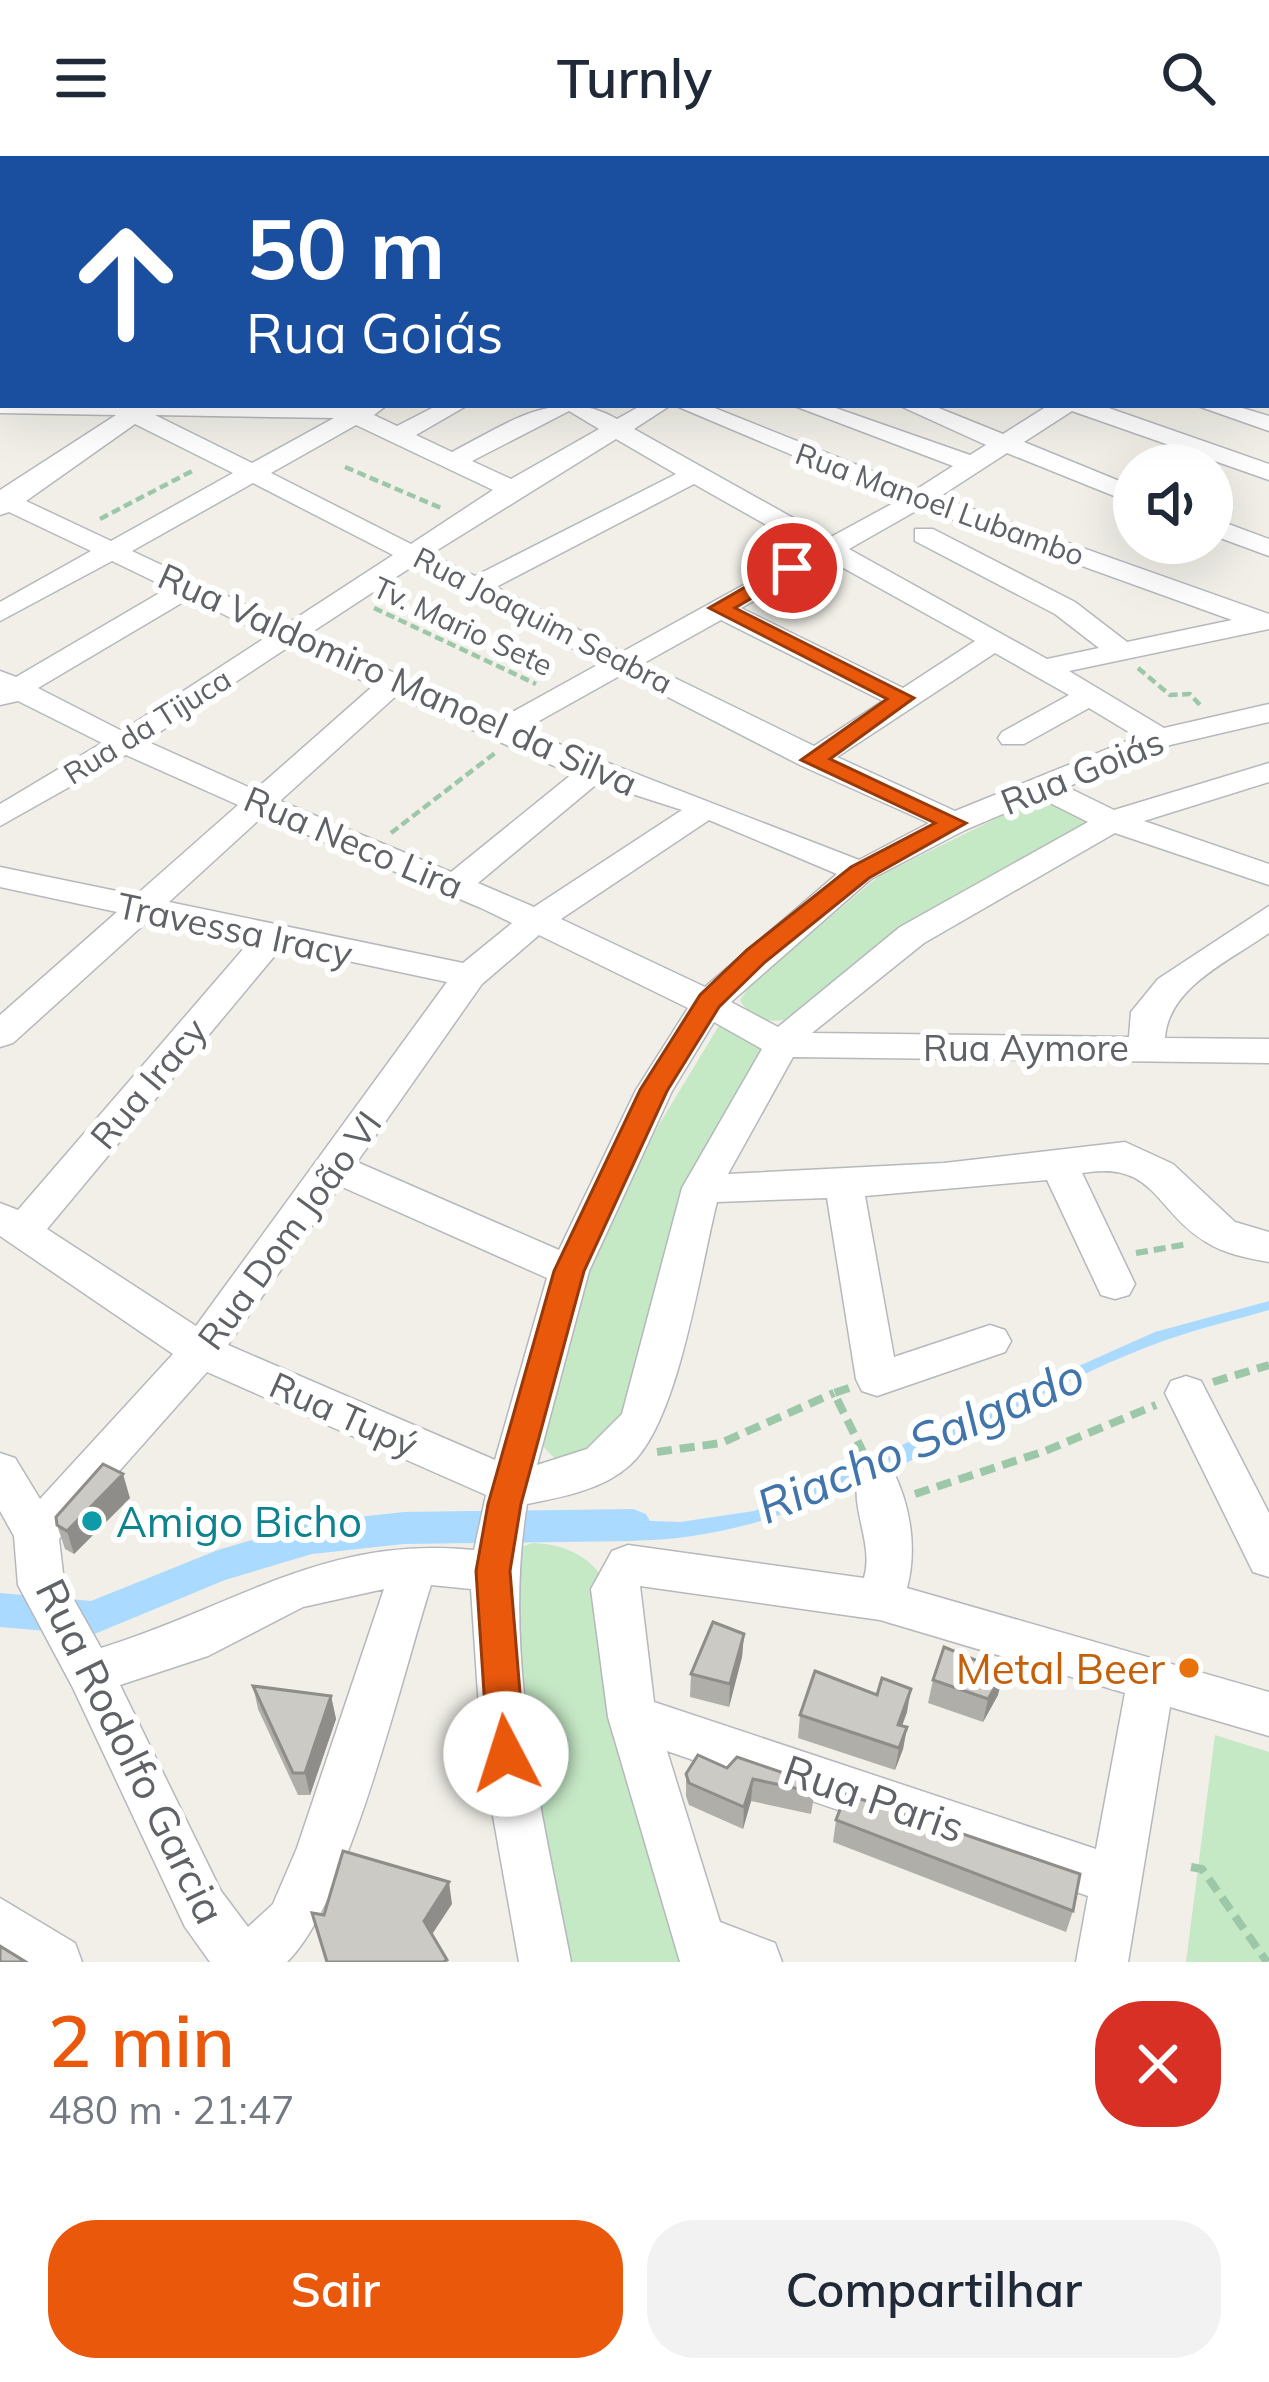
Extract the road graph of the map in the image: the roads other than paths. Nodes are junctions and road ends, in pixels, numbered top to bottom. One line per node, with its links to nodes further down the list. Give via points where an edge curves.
1 (142, 408): 21 (street, Rua Joaquim Seabra); 26 (street)
2 (290, 408): 13 (street)
3 (450, 408): 16 (street)
4 (557, 408): 18 (street)
5 (580, 408): 15 (street)
6 (653, 408): 15 (street, Rua da Tijuca)
7 (693, 408): 25 (street, Rua Manoel Lubambo)
8 (813, 408): 19 (street)
9 (917, 408): 17 (street)
10 (1060, 408): 17 (street)
11 (1086, 408): 20 (street)
12 (1217, 408): 14 (street)
13 (365, 411): 16 (street); 21 (street)
14 (1269, 424)
15 (616, 429): 22 (street); 24 (street, Rua da Tijuca)
16 (396, 436): 18 (street)
17 (1003, 446): 19 (street); 23 (street)
18 (453, 461): 24 (street)
19 (975, 465): 25 (street)
20 (1269, 472)
21 (251, 474): 31 (street); 32 (street, Rua Joaquim Seabra)
22 (693, 475): 29 (street); 33 (street)
23 (1113, 488)
24 (512, 489): 32 (street, Rua da Tijuca)
25 (919, 500): 29 (street); 37 (street, Rua Manoel Lubambo)
26 (2, 502): 31 (street, Rua Valdomiro Manoel da Silva)
27 (1233, 534): 30 (street)
28 (924, 536): 40 (street, via 1065,608)
29 (829, 548): 35 (street); 39 (street)
30 (1269, 548)
31 (111, 551): 34 (street, Rua Valdomiro Manoel da Silva); 36 (street)
32 (416, 553): 33 (street, Rua Joaquim Seabra); 38 (street, Rua da Tijuca)
33 (479, 585): 41 (street, Rua Joaquim Seabra)
34 (188, 588): 38 (street, Rua Valdomiro Manoel da Silva); 44 (street)
35 (719, 608): 41 (street); 46 (street)
36 (0, 613)
37 (1266, 621): 40 (street)
38 (289, 635): 43 (street, Rua Valdomiro Manoel da Silva); 51 (street, Rua da Tijuca)
39 (997, 639): 42 (street); 46 (street)
40 (1118, 649): 42 (street)
41 (625, 662): 48 (street); 52 (street, Rua Joaquim Seabra)
42 (1049, 667): 45 (street)
43 (392, 684): 48 (street, Rua Valdomiro Manoel da Silva); 56 (street)
44 (6, 689): 51 (street, Rua Neco Lira)
45 (1091, 695): 49 (street); 50 (street)
46 (903, 698): 52 (street)
47 (1269, 713): 50 (street, Rua Goiás)
48 (510, 732): 53 (street, Rua Valdomiro Manoel da Silva)
49 (1013, 738)
50 (1160, 738): 55 (street, Rua Goiás)
51 (122, 745): 56 (street, Rua Neco Lira); 58 (street, Rua da Tijuca)
52 (813, 760): 60 (street, Rua Joaquim Seabra)
53 (593, 772): 57 (street, Rua Valdomiro Manoel da Silva); 64 (street)
54 (1269, 772): 59 (street, Rua Goiás)
55 (1039, 786): 59 (street); 60 (street, Rua Goiás)
56 (259, 802): 64 (street, Rua Neco Lira); 65 (street)
57 (707, 808): 61 (street, Rua Valdomiro Manoel da Silva); 66 (street, Rua Dom João VI)
58 (0, 817)
59 (1112, 821): 62 (street); 72 (street, Rua Goiás, via 912,935)
60 (954, 823): 61 (street, Rua Goiás)
61 (860, 872): 70 (street, Rua Goiás)
62 (1269, 875)
63 (0, 877): 65 (street, Travessa Iracy)
64 (456, 884): 66 (street, Rua Neco Lira)
65 (137, 910): 68 (street, Travessa Iracy); 71 (street)
66 (534, 922): 69 (street, Rua Dom João VI); 70 (street, Rua Neco Lira)
67 (1261, 930): 73 (street, via 1170,987 1149,1012)
68 (272, 937): 69 (street, Travessa Iracy); 79 (street, Rua Iracy)
69 (470, 976): 76 (street, Rua Dom João VI)
70 (710, 1001): 72 (street, Rua Neco Lira); 81 (street, Rua Goiás, via 654,1090)
71 (0, 1035)
72 (782, 1045): 73 (street, Rua Aymore); 78 (street, Rua Goiás)
73 (1146, 1048): 74 (street, Rua Aymore)
74 (1269, 1051)
75 (1060, 1167): 77 (street); 80 (street, via 1121,1155 1145,1166 1222,1238); 82 (street)
76 (337, 1169): 81 (street); 84 (street, Rua Dom João VI)
77 (844, 1186): 78 (street); 83 (street, via 878,1379)
78 (701, 1188): 88 (street, Rua Goiás, via 642,1419 625,1449 558,1484)
79 (8, 1224): 84 (street, Rua Tupý)
80 (1269, 1247)
81 (569, 1271): 88 (street, Rua Goiás)
82 (1109, 1272)
83 (990, 1341)
84 (201, 1352): 88 (street, Rua Tupý); 89 (street, Rua Dom João VI)
85 (1186, 1393): 90 (street)
86 (1, 1475): 89 (street)
87 (880, 1493): 92 (street, via 893,1556)
88 (501, 1527): 91 (street); 102 (street, Rua Goiás, via 506,1754)
89 (36, 1534): 93 (street, Rua Rodolfo Garcia, via 41,1585)
90 (1269, 1558)
91 (415, 1564): 93 (street, via 290,1592 190,1641); 101 (street, via 291,1922)
92 (880, 1600): 94 (street); 96 (street, via 628,1565 614,1589)
93 (79, 1658): 101 (street, Rua Rodolfo Garcia, via 203,1910)
94 (1151, 1680): 95 (street); 97 (street)
95 (1260, 1707)
96 (632, 1717): 97 (street, Rua Paris); 99 (street)
97 (1114, 1880): 104 (street)
98 (0, 1924): 100 (street)
99 (703, 1951): 103 (street)
100 (56, 1962)
101 (245, 1962)
102 (545, 1962)
103 (756, 1962)
104 (1102, 1962)

